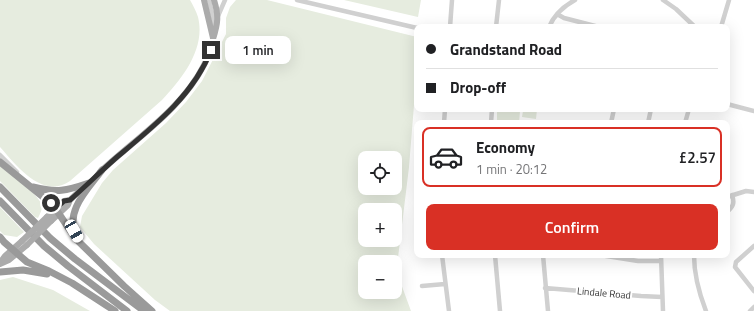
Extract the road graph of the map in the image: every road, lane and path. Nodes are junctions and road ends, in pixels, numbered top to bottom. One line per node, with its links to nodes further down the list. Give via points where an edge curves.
1 (204, 0): 20 (main road)
2 (209, 0): 20 (street, via 214,22)
3 (214, 0): 12 (main road)
4 (225, 0): 12 (street)
5 (297, 0): 19 (street)
6 (452, 0): 13 (street)
7 (499, 0): 14 (street)
8 (575, 0): 11 (street)
9 (662, 0): 17 (street)
10 (729, 0): 18 (street)
11 (557, 14): 15 (street); 16 (street)
12 (218, 16): 20 (main road)
13 (450, 24)
14 (496, 24)
15 (551, 24)
16 (588, 24)
17 (692, 24)
18 (722, 24)
19 (414, 27)
20 (213, 36): 25 (main road, via 205,64 192,84 161,119)
21 (730, 105): 22 (street)
22 (754, 111)
23 (0, 155): 26 (street)
24 (0, 162): 26 (highway)
25 (102, 170): 27 (main road); 37 (highway, via 74,211 74,231)
26 (22, 179): 28 (highway)
27 (89, 183): 28 (highway, via 61,191); 34 (main road, via 70,200 68,205)
28 (31, 186): 34 (highway)
29 (0, 187): 56 (highway, via 50,238)
30 (754, 192): 31 (street)
31 (730, 196): 33 (street, via 734,201)
32 (0, 201): 55 (highway, via 44,246)
33 (730, 209)
34 (57, 211): 37 (highway); 38 (main road, bridge)
35 (0, 237): 38 (highway)
36 (754, 246): 51 (street, via 736,262 735,267)
37 (84, 248): 57 (highway)
38 (15, 252): 45 (main road, via 9,260); 47 (highway, via 27,262)
39 (442, 258): 48 (street)
40 (495, 258): 59 (street)
41 (543, 258): 50 (street)
42 (619, 258): 44 (street)
43 (694, 258): 62 (street, via 696,278)
44 (661, 261): 52 (street)
45 (0, 263)
46 (0, 272): 47 (highway, via 34,271)
47 (72, 283): 54 (highway)
48 (445, 284): 49 (street); 58 (street)
49 (422, 286)
50 (546, 288): 52 (street, Lindale Road); 60 (street)
51 (754, 291)
52 (662, 296): 61 (street)
53 (754, 307): 63 (street)
54 (115, 311)
55 (127, 311)
56 (144, 311)
57 (152, 311)
58 (449, 311)
59 (500, 311)
60 (548, 311)
61 (662, 311)
62 (706, 311)
63 (750, 311)

